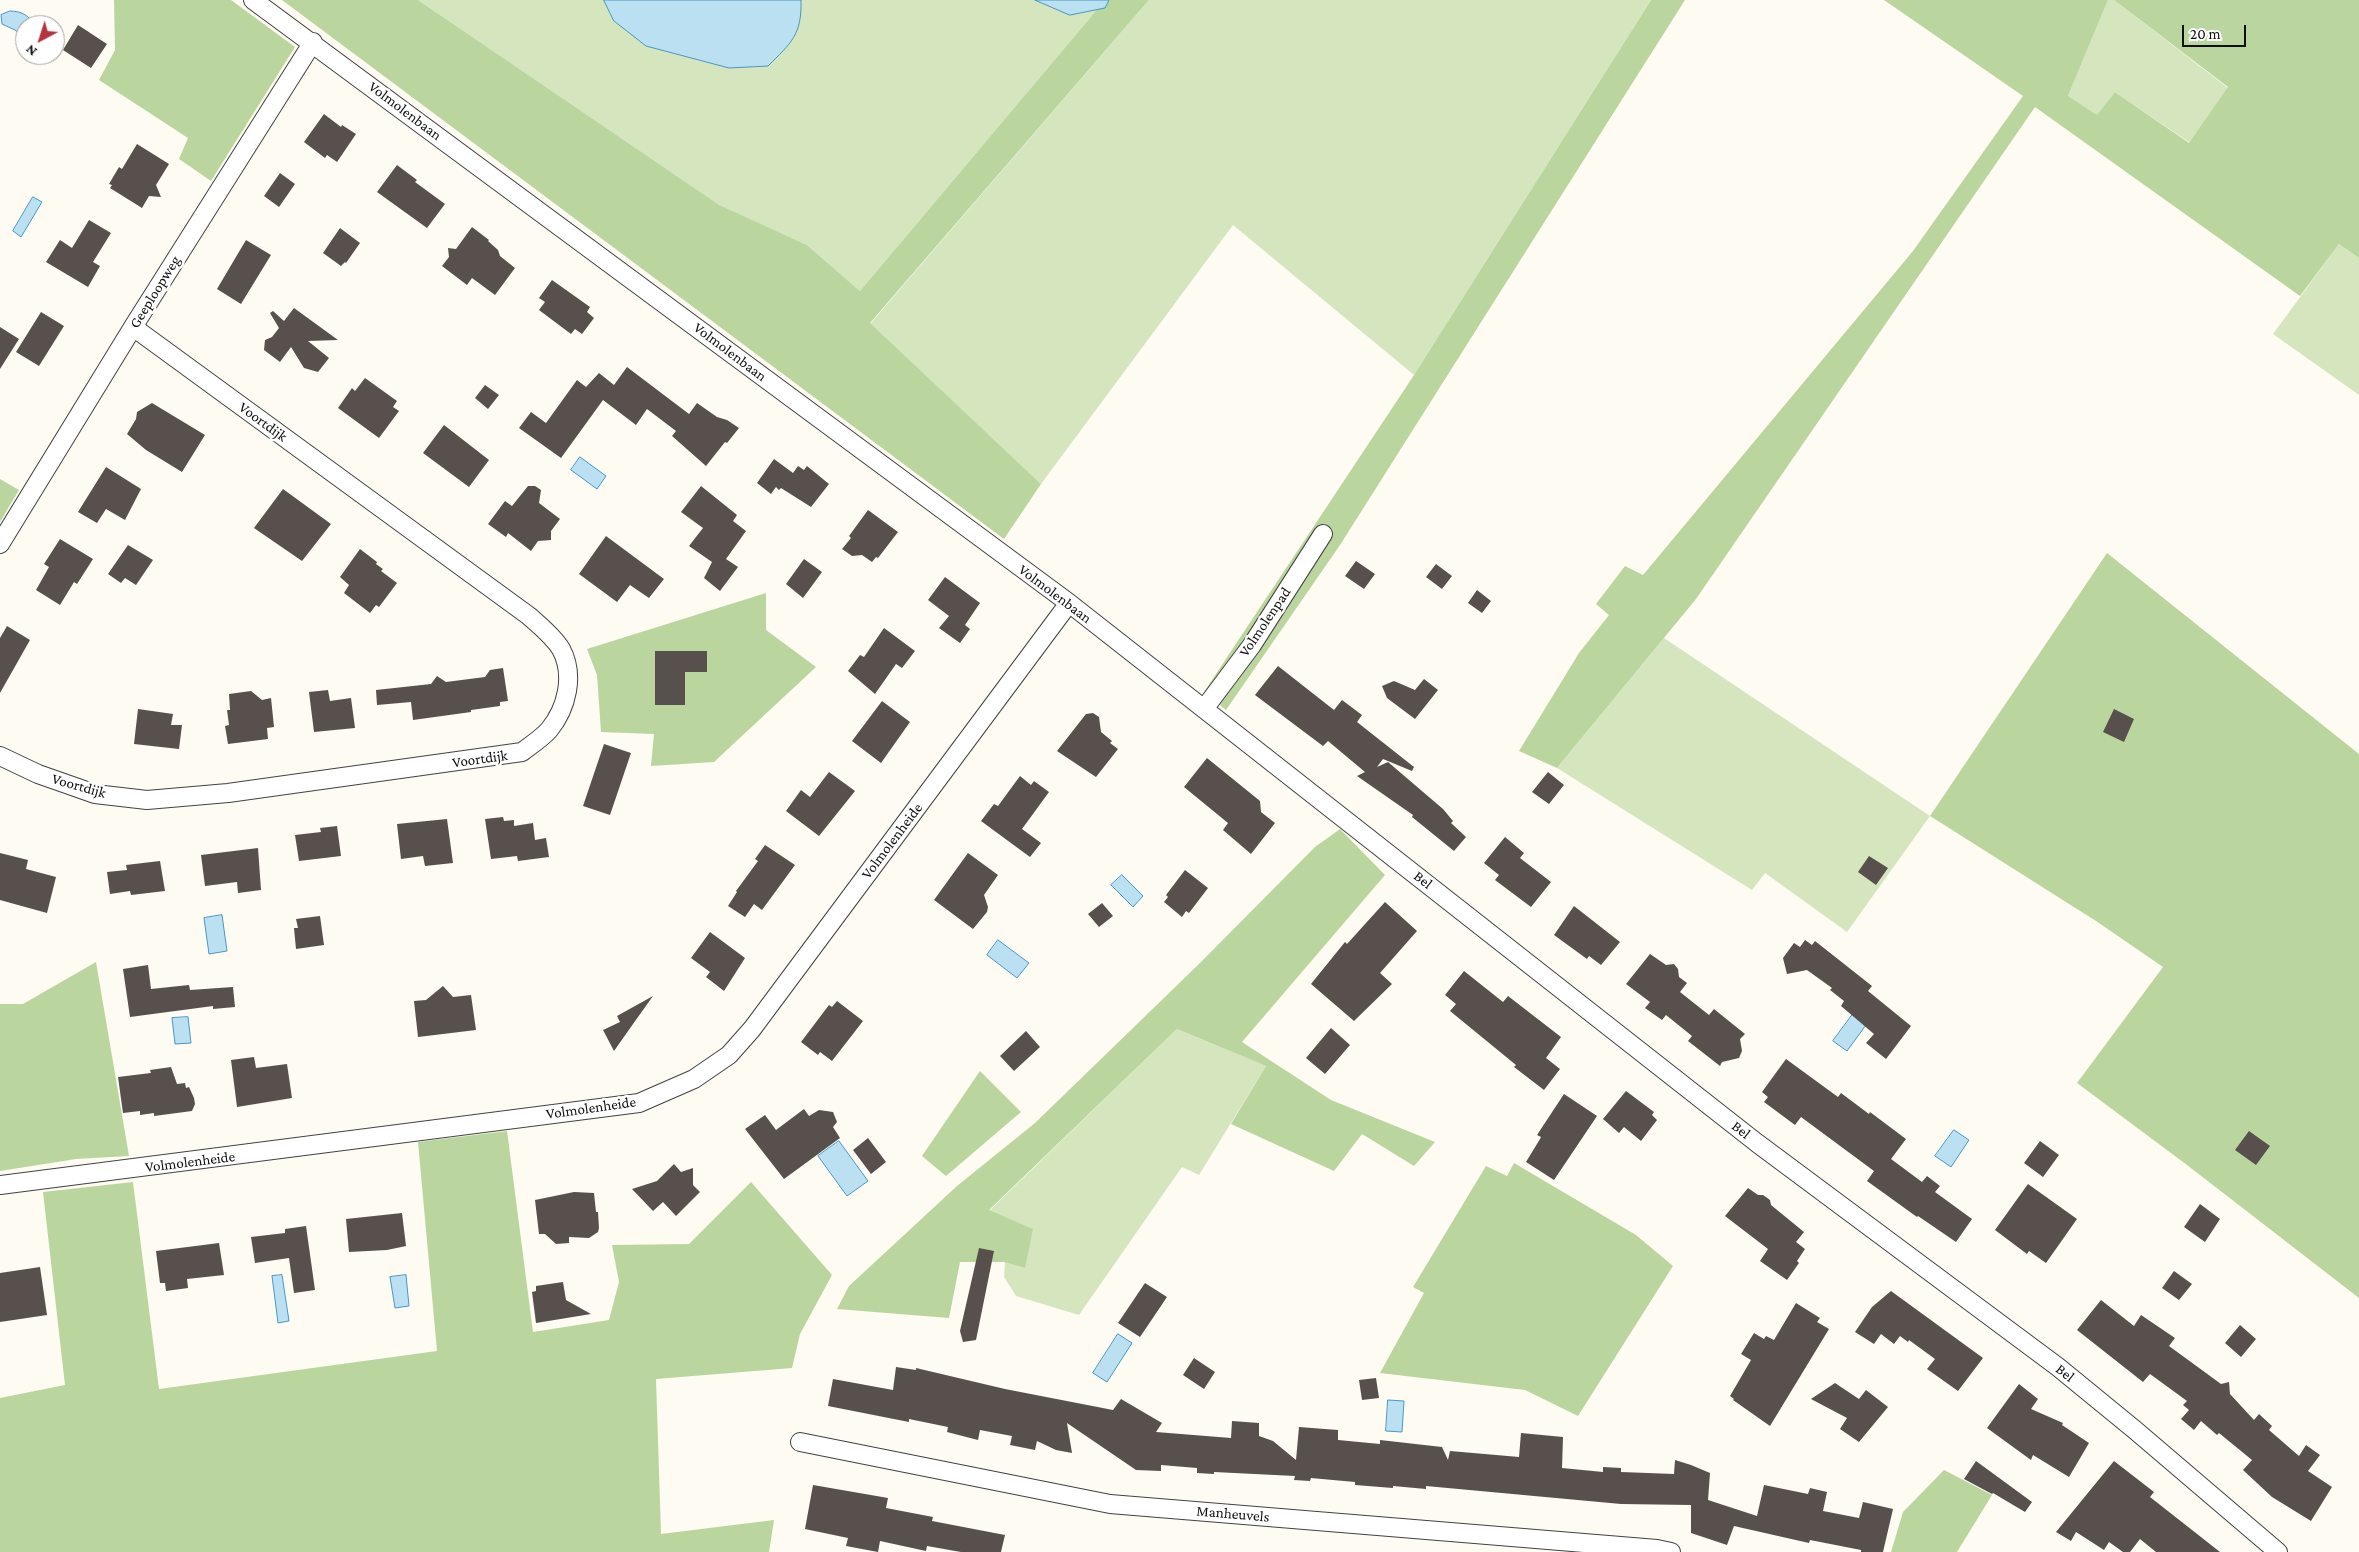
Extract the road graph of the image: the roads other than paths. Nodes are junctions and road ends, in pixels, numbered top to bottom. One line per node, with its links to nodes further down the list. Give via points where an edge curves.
1 (253, 0): 2 (street, Volmolenbaan)
2 (312, 42): 3 (street, Geeploopweg); 6 (street, Volmolenbaan)
3 (133, 327): 5 (street, Geeploopweg); 8 (street, Voortdijk, via 548,632 562,651 568,679 566,702 549,730 522,752 228,793 147,800 95,794 38,774)
4 (1323, 534): 7 (street, Volmolenpad, via 1252,645)
5 (0, 544)
6 (1069, 604): 7 (street, Volmolenbaan); 9 (street, Volmolenheide, via 752,1029 729,1055 694,1079 639,1103)
7 (1204, 708): 12 (street, Bel, via 1750,1137 2058,1367)
8 (0, 756)
9 (0, 1185)
10 (800, 1442): 11 (street, Manheuvels, via 1110,1504)
11 (1671, 1552)
12 (2278, 1552)

